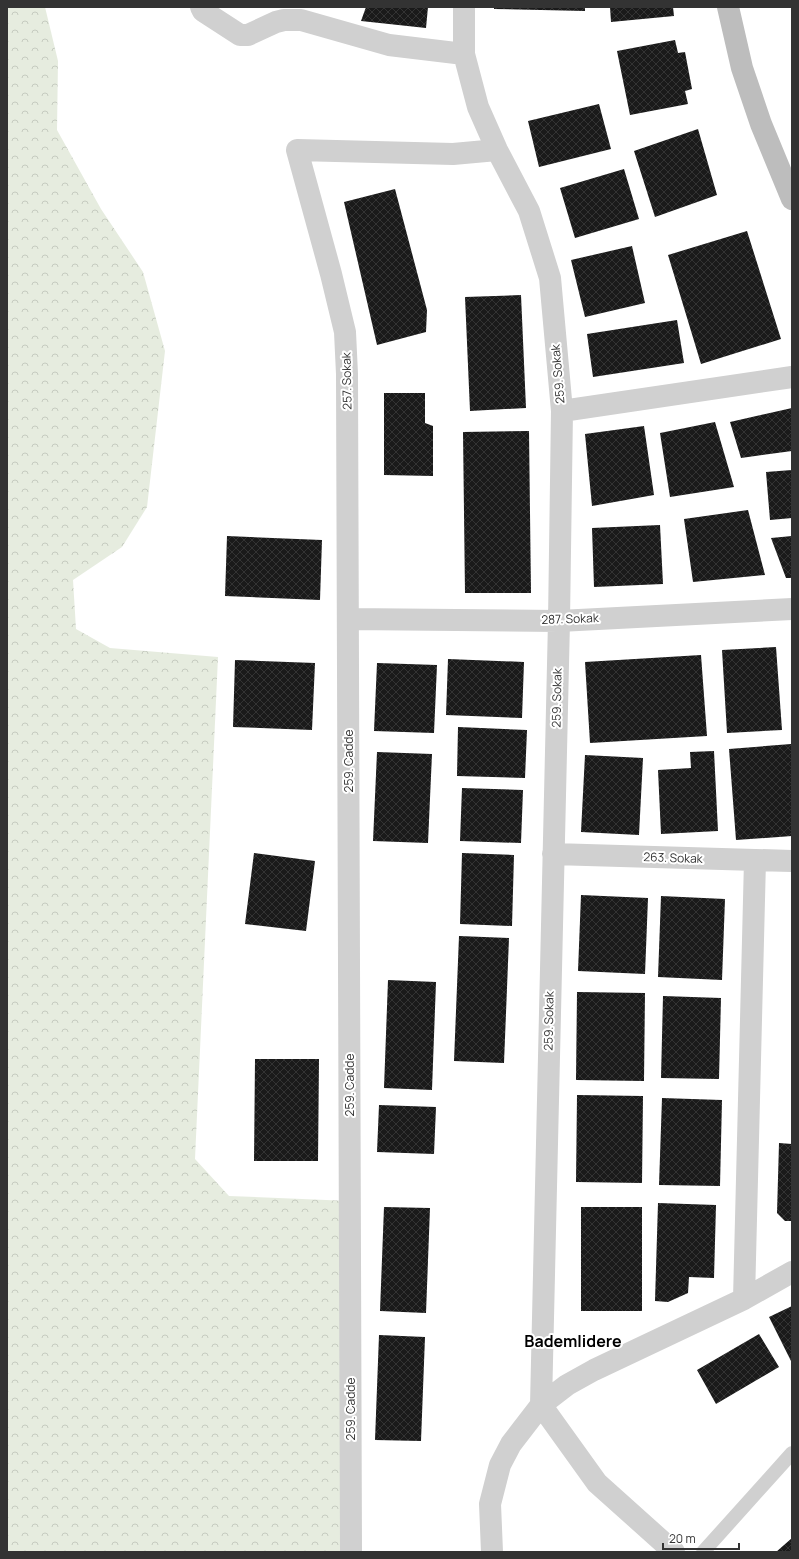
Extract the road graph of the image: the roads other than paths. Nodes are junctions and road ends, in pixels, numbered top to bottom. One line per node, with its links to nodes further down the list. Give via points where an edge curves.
1 (201, 7): 4 (street, via 203,11 240,35 248,35 284,20 301,20 389,45)
2 (464, 7): 4 (street, 259. Sokak)
3 (728, 7): 6 (street, via 751,96)
4 (464, 54): 5 (street, 259. Sokak, via 478,106)
5 (498, 150): 8 (street, 259. Sokak, via 529,211 550,278); 10 (street, 257. Sokak, via 454,154 297,150 345,332)
6 (792, 199)
7 (792, 377): 8 (street)
8 (562, 411): 11 (street, 259. Sokak)
9 (792, 609): 11 (street, 287. Sokak)
10 (348, 619): 11 (street, 287. Sokak); 19 (street, 259. Cadde)
11 (559, 621): 12 (street, 259. Sokak)
12 (553, 854): 13 (street, 263. Sokak); 17 (street, 259. Sokak)
13 (755, 860): 14 (street, 263. Sokak); 16 (street)
14 (792, 861)
15 (792, 1272): 16 (street)
16 (744, 1299): 17 (street, via 594,1370 567,1385)
17 (540, 1406): 20 (street, via 511,1444 500,1465 490,1504); 21 (street, via 597,1483)
18 (792, 1453): 22 (lane)
19 (351, 1552)
20 (492, 1552)
21 (674, 1552)
22 (703, 1552)

